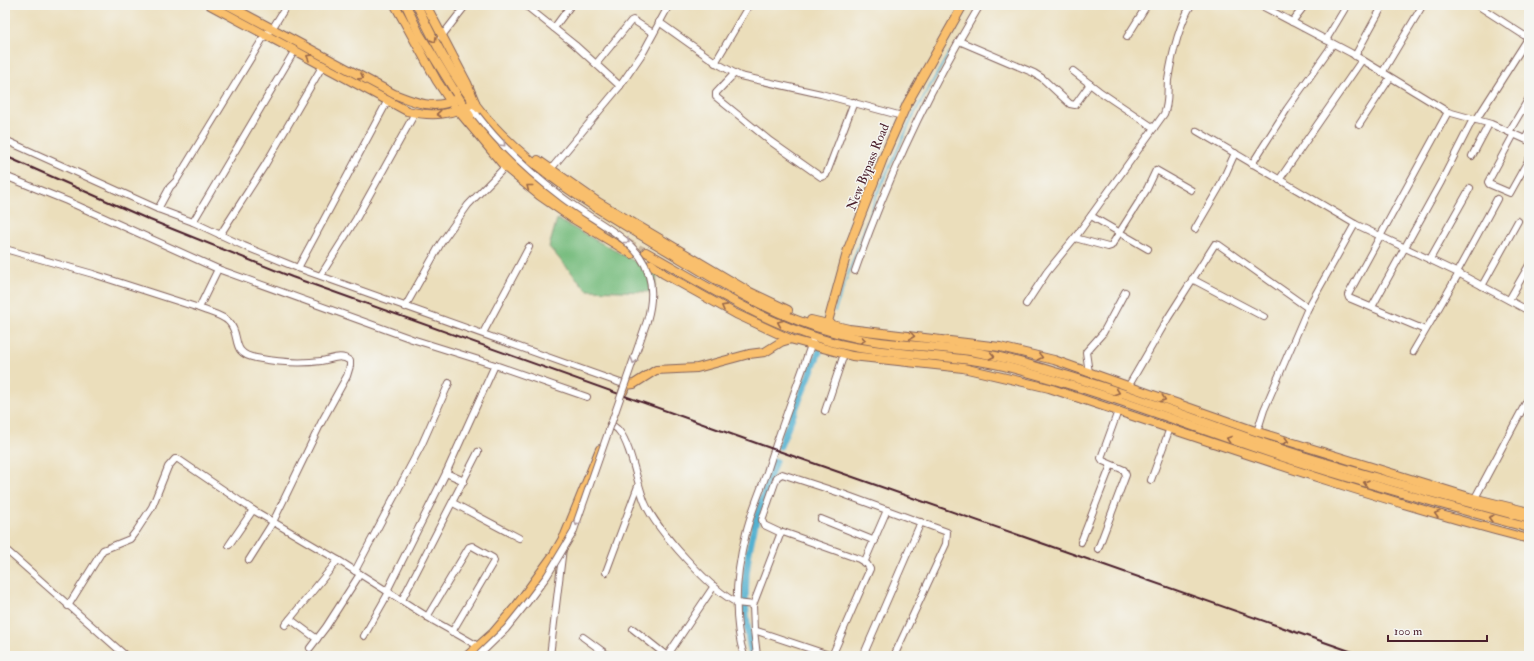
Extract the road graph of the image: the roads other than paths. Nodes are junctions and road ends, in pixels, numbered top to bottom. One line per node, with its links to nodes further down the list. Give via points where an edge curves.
1 (210, 5): 27 (main road)
2 (228, 5): 23 (main road)
3 (287, 5): 27 (street)
4 (395, 5): 52 (main road)
5 (406, 5): 49 (main road, via 419,33)
6 (417, 5): 47 (main road, one-way to 47, via 446,61)
7 (426, 5): 29 (main road)
8 (466, 5): 29 (street)
9 (525, 5): 26 (street)
10 (571, 5): 26 (street)
11 (669, 5): 24 (street)
12 (749, 5): 38 (street)
13 (963, 5): 59 (main road, New Bypass Road)
14 (980, 5): 33 (street)
15 (1147, 5): 30 (street)
16 (1191, 5): 63 (street, via 1173,52 1167,107)
17 (1260, 5): 25 (street)
18 (1305, 5): 25 (street)
19 (1347, 5): 31 (street)
20 (1383, 5): 36 (street)
21 (1419, 5): 42 (street, via 1421,8)
22 (1477, 5): 32 (street)
23 (240, 8): 27 (main road)
24 (659, 22): 28 (street); 38 (street)
25 (1292, 22): 31 (street)
26 (554, 28): 39 (street)
27 (268, 32): 35 (main road); 48 (main road, one-way to 48); 81 (street)
28 (653, 33): 39 (street, via 631,21); 46 (street)
29 (441, 36): 54 (main road, via 467,83)
30 (1127, 37)
31 (1326, 40): 34 (street)
32 (1528, 40): 60 (street)
33 (959, 41): 45 (street, via 1034,73 1070,104 1075,105); 85 (street, via 929,94)
34 (1333, 44): 36 (street); 73 (street)
35 (295, 50): 40 (main road, one-way to 35); 84 (street)
36 (1355, 56): 37 (street)
37 (1362, 60): 42 (street); 77 (street)
38 (715, 62): 43 (street)
39 (596, 64): 46 (street)
40 (323, 65): 51 (main road); 90 (street, via 265,165)
41 (1073, 71): 45 (street)
42 (1382, 73): 44 (street)
43 (734, 74): 53 (street); 53 (street, via 716,93 716,97 770,141 821,177 826,175)
44 (1390, 78): 57 (street); 62 (street)
45 (1090, 84): 63 (street)
46 (620, 86): 75 (street)
47 (468, 93): 49 (main road); 54 (main road)
48 (402, 97): 52 (main road, via 423,104); 55 (main road)
49 (458, 98): 52 (main road); 54 (main road)
50 (1529, 98): 66 (street)
51 (388, 100): 55 (main road); 102 (street)
52 (450, 102): 56 (main road)
53 (854, 102): 59 (street)
54 (470, 105): 56 (main road); 67 (main road); 88 (main road, via 472,119 507,159 556,201); 187 (street, one-way to 187, bridge, via 496,138 526,168 563,198 630,243 646,266 652,295 647,321 573,533 547,576 526,604 506,629)
55 (398, 106): 58 (main road)
56 (457, 112): 58 (main road, one-way to 58); 74 (main road)
57 (1448, 112): 60 (street); 91 (street)
58 (415, 113): 106 (street, via 356,219)
59 (902, 116): 85 (main road, New Bypass Road)
60 (1474, 119): 61 (street); 94 (street)
61 (1489, 124): 66 (street); 71 (street)
62 (1359, 125)
63 (1154, 128): 82 (street)
64 (1197, 131): 70 (street)
65 (1529, 132): 69 (street)
66 (1511, 133): 69 (street); 72 (street, via 1489,184 1510,193)
67 (506, 138): 75 (main road); 118 (main road, via 560,184 749,300)
68 (5, 140): 81 (street)
69 (1527, 140)
70 (1235, 153): 73 (street); 87 (street)
71 (1472, 156)
72 (1529, 159)
73 (1252, 164): 77 (street)
74 (505, 167): 98 (main road, one-way to 74, via 572,218); 112 (street, via 468,205 441,244)
75 (551, 169): 118 (main road, via 598,202 748,291)
76 (5, 176): 103 (street)
77 (1279, 180): 86 (street)
78 (1470, 188): 99 (street)
79 (1191, 190): 89 (street, via 1156,170 1148,189)
80 (1497, 199): 105 (street)
81 (158, 209): 84 (street)
82 (1091, 216): 89 (street); 92 (street)
83 (1518, 221): 108 (street)
84 (193, 222): 90 (street)
85 (866, 223): 104 (street); 118 (main road, New Bypass Road, via 848,249)
86 (1355, 224): 91 (street); 114 (street)
87 (1194, 229)
88 (606, 232)
89 (1120, 233): 92 (street, via 1108,247); 95 (street)
90 (220, 235): 102 (street)
91 (1381, 236): 94 (street); 115 (street, via 1348,295 1349,298)
92 (1075, 238): 111 (street, via 1047,272)
93 (529, 247): 120 (street)
94 (1405, 248): 99 (street); 115 (street)
95 (1148, 249)
96 (5, 250): 113 (street, via 94,274)
97 (646, 252): 121 (main road, one-way to 97, via 745,308)
98 (632, 254)
99 (1430, 260): 105 (street)
100 (652, 264): 122 (main road, one-way to 100, via 736,314 664,274)
101 (1529, 265): 110 (street)
102 (298, 268): 106 (street)
103 (218, 269): 113 (street); 126 (street, via 405,337)
104 (855, 271)
105 (1458, 272): 108 (street); 119 (street)
106 (321, 275): 112 (street)
107 (1192, 279): 114 (street, via 1210,250 1217,244); 117 (street); 130 (street)
108 (1482, 286): 110 (street)
109 (1125, 292): 127 (street, via 1103,332 1086,352)
110 (1509, 300): 116 (street)
111 (1026, 304)
112 (405, 307): 120 (street)
113 (199, 308): 151 (street, via 228,321 232,326 237,347 250,356 300,362 341,357 350,360 347,376)
114 (1308, 308): 137 (street)
115 (1372, 308): 119 (street)
116 (1529, 311)
117 (1264, 317)
118 (826, 327): 121 (main road, New Bypass Road); 127 (main road, one-way to 127, via 1000,347 1054,360); 149 (main road, one-way to 149, via 859,339 964,350 1059,372 1288,451 1390,482)
119 (1425, 330): 124 (street)
120 (483, 332): 129 (street)
121 (815, 337): 122 (main road); 123 (main road, New Bypass Road); 153 (main road, one-way to 121, via 1398,493 1296,462 1014,368 970,360 850,346)
122 (790, 339): 123 (main road); 129 (main road, via 765,352 697,368 656,370 634,384)
123 (815, 347): 125 (main road); 171 (street, via 773,449 746,533 740,561)
124 (1412, 352)
125 (844, 354): 133 (street); 134 (main road, via 964,368 1019,379)
126 (495, 365): 131 (street); 140 (street)
127 (1089, 373): 130 (main road)
128 (449, 383): 166 (street, via 422,444)
129 (626, 385): 135 (main road)
130 (1128, 387): 137 (main road, one-way to 137)
131 (587, 397)
132 (1529, 397): 144 (street)
133 (825, 411)
134 (1118, 411): 136 (main road); 139 (street, via 1102,454 1102,460)
135 (610, 424): 143 (street, via 619,431 625,441); 155 (main road)
136 (1170, 428): 141 (street); 157 (main road, one-way to 136, via 1416,508 1258,459)
137 (1257, 432): 144 (main road, one-way to 144)
138 (478, 452): 142 (street)
139 (1110, 465): 159 (street); 162 (street, via 1124,470 1126,475)
140 (446, 473): 142 (street); 169 (street)
141 (1151, 480)
142 (464, 481): 145 (street)
143 (638, 486): 167 (street); 168 (street, via 654,519 695,568)
144 (1474, 498): 148 (main road)
145 (453, 503): 156 (street); 170 (street)
146 (253, 510): 151 (street); 160 (street); 173 (street, via 175,459 168,467 152,507 137,530 130,539 103,550)
147 (886, 510): 152 (street); 154 (street, via 790,476 779,475 762,520 764,525); 158 (street)
148 (1529, 512)
149 (1529, 518)
150 (821, 519): 158 (street)
151 (273, 522): 163 (street); 164 (street)
152 (921, 522): 194 (street); 195 (street, via 945,530 948,538)
153 (1529, 528)
154 (781, 533): 165 (street, via 802,538); 172 (street)
155 (565, 535): 183 (main road, via 517,605 494,633); 188 (street)
156 (519, 538)
157 (1529, 539)
158 (875, 541): 165 (street)
159 (1081, 542)
160 (229, 545)
161 (5, 549): 173 (street)
162 (1098, 549)
163 (249, 560)
164 (338, 560): 166 (street); 175 (street)
165 (864, 563): 193 (street, via 870,569)
166 (357, 572): 169 (street); 182 (street)
167 (606, 572)
168 (714, 586): 171 (street); 190 (street)
169 (388, 591): 170 (street); 180 (street)
170 (402, 600): 174 (street)
171 (737, 602): 172 (street); 191 (street, via 740,641)
172 (751, 605): 178 (street)
173 (68, 606): 185 (street)
174 (427, 617): 179 (street); 179 (street, via 469,547 472,546 493,558 494,561)
175 (290, 619): 176 (street); 182 (street)
176 (285, 626)
177 (633, 629): 190 (street)
178 (754, 630): 192 (street); 193 (street)
179 (452, 632): 183 (street)
180 (364, 636)
181 (583, 637): 189 (street)
182 (317, 639): 184 (street)
183 (478, 646): 186 (main road)
184 (310, 648)
185 (126, 656)
186 (467, 656)
187 (478, 656)
188 (550, 656)
189 (609, 656)
190 (667, 656)
191 (744, 656)
192 (757, 656)
193 (832, 656)
194 (863, 656)
195 (894, 656)

